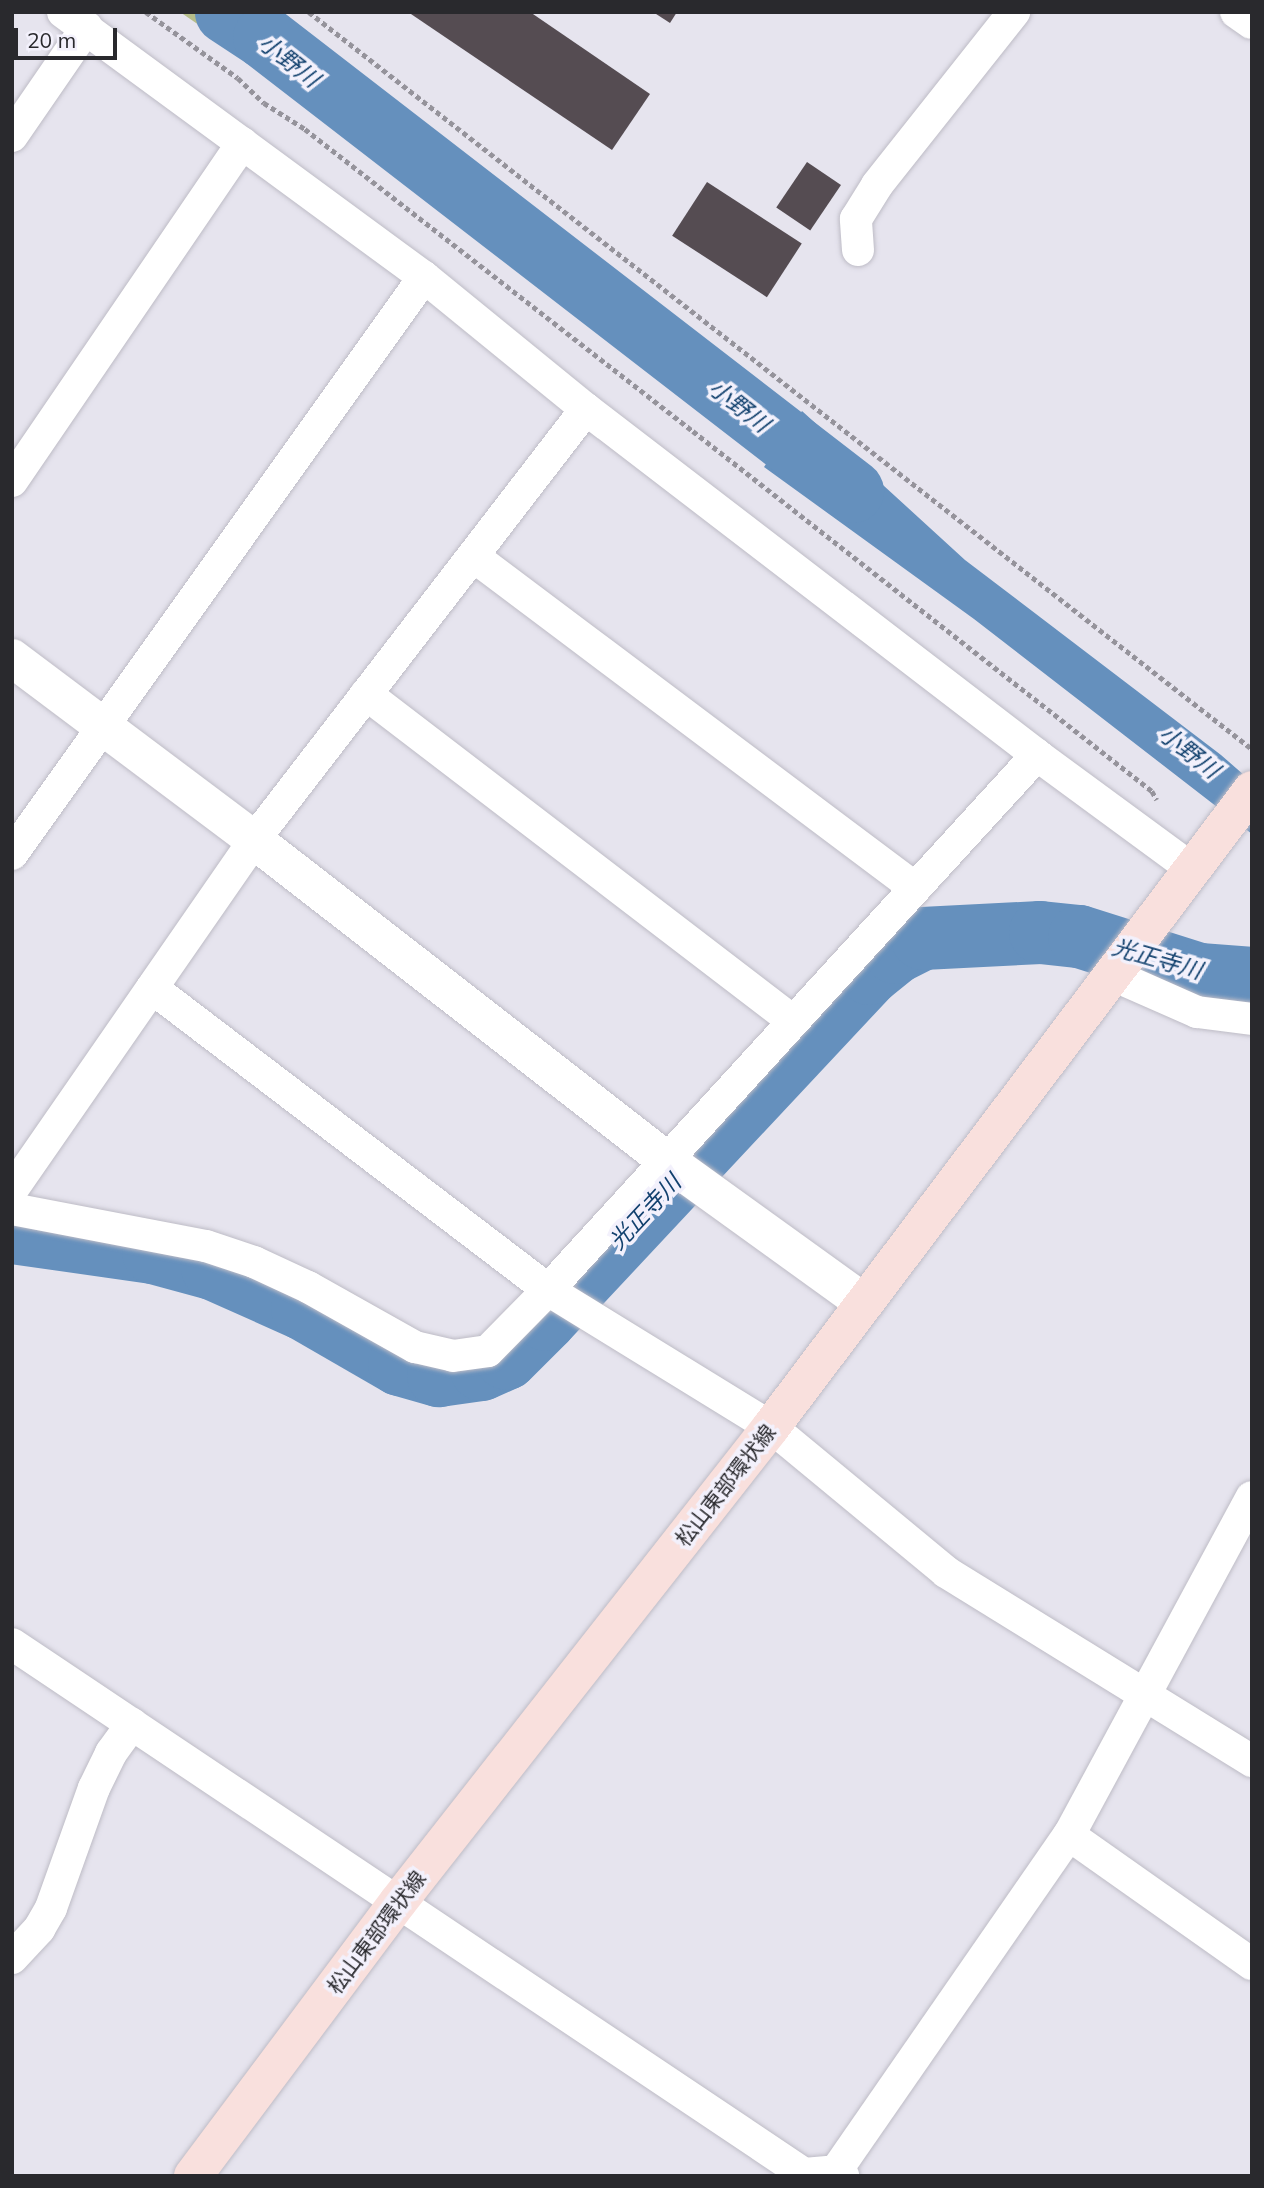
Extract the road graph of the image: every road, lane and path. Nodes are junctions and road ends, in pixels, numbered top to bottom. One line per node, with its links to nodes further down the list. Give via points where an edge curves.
1 (146, 12): 20 (path, via 305,129 682,422 1152,791)
2 (309, 12): 17 (path)
3 (1014, 12): 9 (street, via 877,185 856,219)
4 (1236, 12): 6 (street)
5 (75, 20): 7 (street); 8 (street)
6 (1252, 23)
7 (12, 136)
8 (243, 143): 10 (street); 12 (street)
9 (858, 250)
10 (424, 277): 11 (street); 16 (street)
11 (586, 409): 13 (street); 18 (street)
12 (12, 481)
13 (472, 556): 15 (street); 24 (street)
14 (12, 658): 16 (street)
15 (366, 695): 21 (street); 28 (street)
16 (103, 727): 21 (street); 22 (street)
17 (1252, 749)
18 (1037, 755): 23 (street); 24 (street)
19 (1252, 790): 23 (main road, 松山東部環状線)
20 (1157, 802)
21 (254, 840): 26 (street); 29 (street)
22 (12, 854)
23 (1200, 856): 25 (main road, 松山東部環状線)
24 (915, 888): 28 (street)
25 (1123, 962): 27 (street, via 1197,1012); 33 (main road, 松山東部環状線)
26 (152, 988): 30 (street); 32 (street)
27 (1252, 1019)
28 (793, 1021): 29 (street)
29 (666, 1160): 32 (street); 33 (street)
30 (12, 1190)
31 (12, 1209): 32 (street, via 206,1245 308,1287 415,1347 453,1356 488,1351)
32 (548, 1290): 34 (street)
33 (863, 1302): 34 (main road, 松山東部環状線)
34 (771, 1427): 37 (street, via 946,1572); 41 (main road, 松山東部環状線)
35 (1252, 1497): 37 (street)
36 (12, 1644): 38 (street)
37 (1144, 1697): 39 (street); 40 (street)
38 (132, 1724): 41 (street); 42 (street, via 111,1752 94,1788 51,1908)
39 (1252, 1760)
40 (1069, 1835): 43 (street); 44 (street)
41 (398, 1902): 44 (street, via 804,2174); 45 (main road, 松山東部環状線)
42 (12, 1958)
43 (1252, 1964)
44 (840, 2173)
45 (193, 2176)

